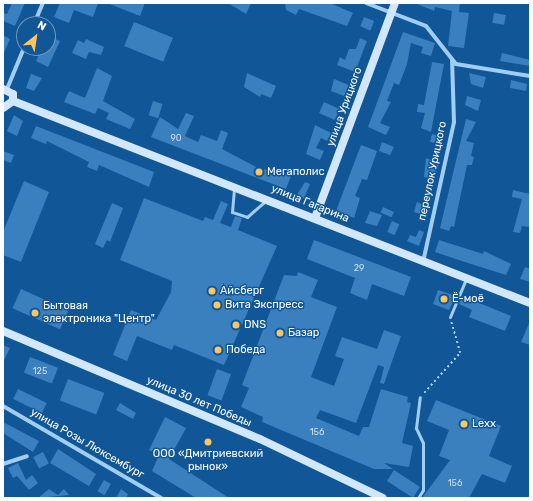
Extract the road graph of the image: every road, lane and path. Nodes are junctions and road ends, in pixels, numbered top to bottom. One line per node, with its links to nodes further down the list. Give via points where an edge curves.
1 (43, 3): 5 (street)
2 (366, 3): 4 (street)
3 (395, 3): 4 (street, улица Урицкого)
4 (392, 13): 7 (street, via 426,26); 14 (street, улица Урицкого)
5 (37, 16)
6 (20, 56): 9 (street)
7 (452, 60): 8 (street, via 456,64); 15 (street, переулок Урицкого, via 454,122)
8 (530, 76)
9 (5, 89): 10 (street, via 13,94)
10 (13, 101): 11 (street); 12 (street, улица Гагарина)
11 (3, 108)
12 (234, 185): 13 (street, улица Гагарина); 13 (lane, via 232,212 247,217 255,206)
13 (268, 200): 14 (street, улица Гагарина)
14 (316, 218): 15 (street, улица Гагарина)
15 (423, 262): 16 (street, улица Гагарина)
16 (466, 279): 17 (street, улица Гагарина); 18 (lane)
17 (530, 303)
18 (450, 317): 20 (path, via 460,353)
19 (3, 331): 25 (street, улица 30 лет Победы, via 260,440)
20 (420, 397): 26 (lane, via 416,428 423,443 423,490)
21 (3, 406): 24 (street, улица Розы Люксембург)
22 (27, 456): 23 (street)
23 (3, 464)
24 (161, 498)
25 (383, 498)
26 (418, 498)

